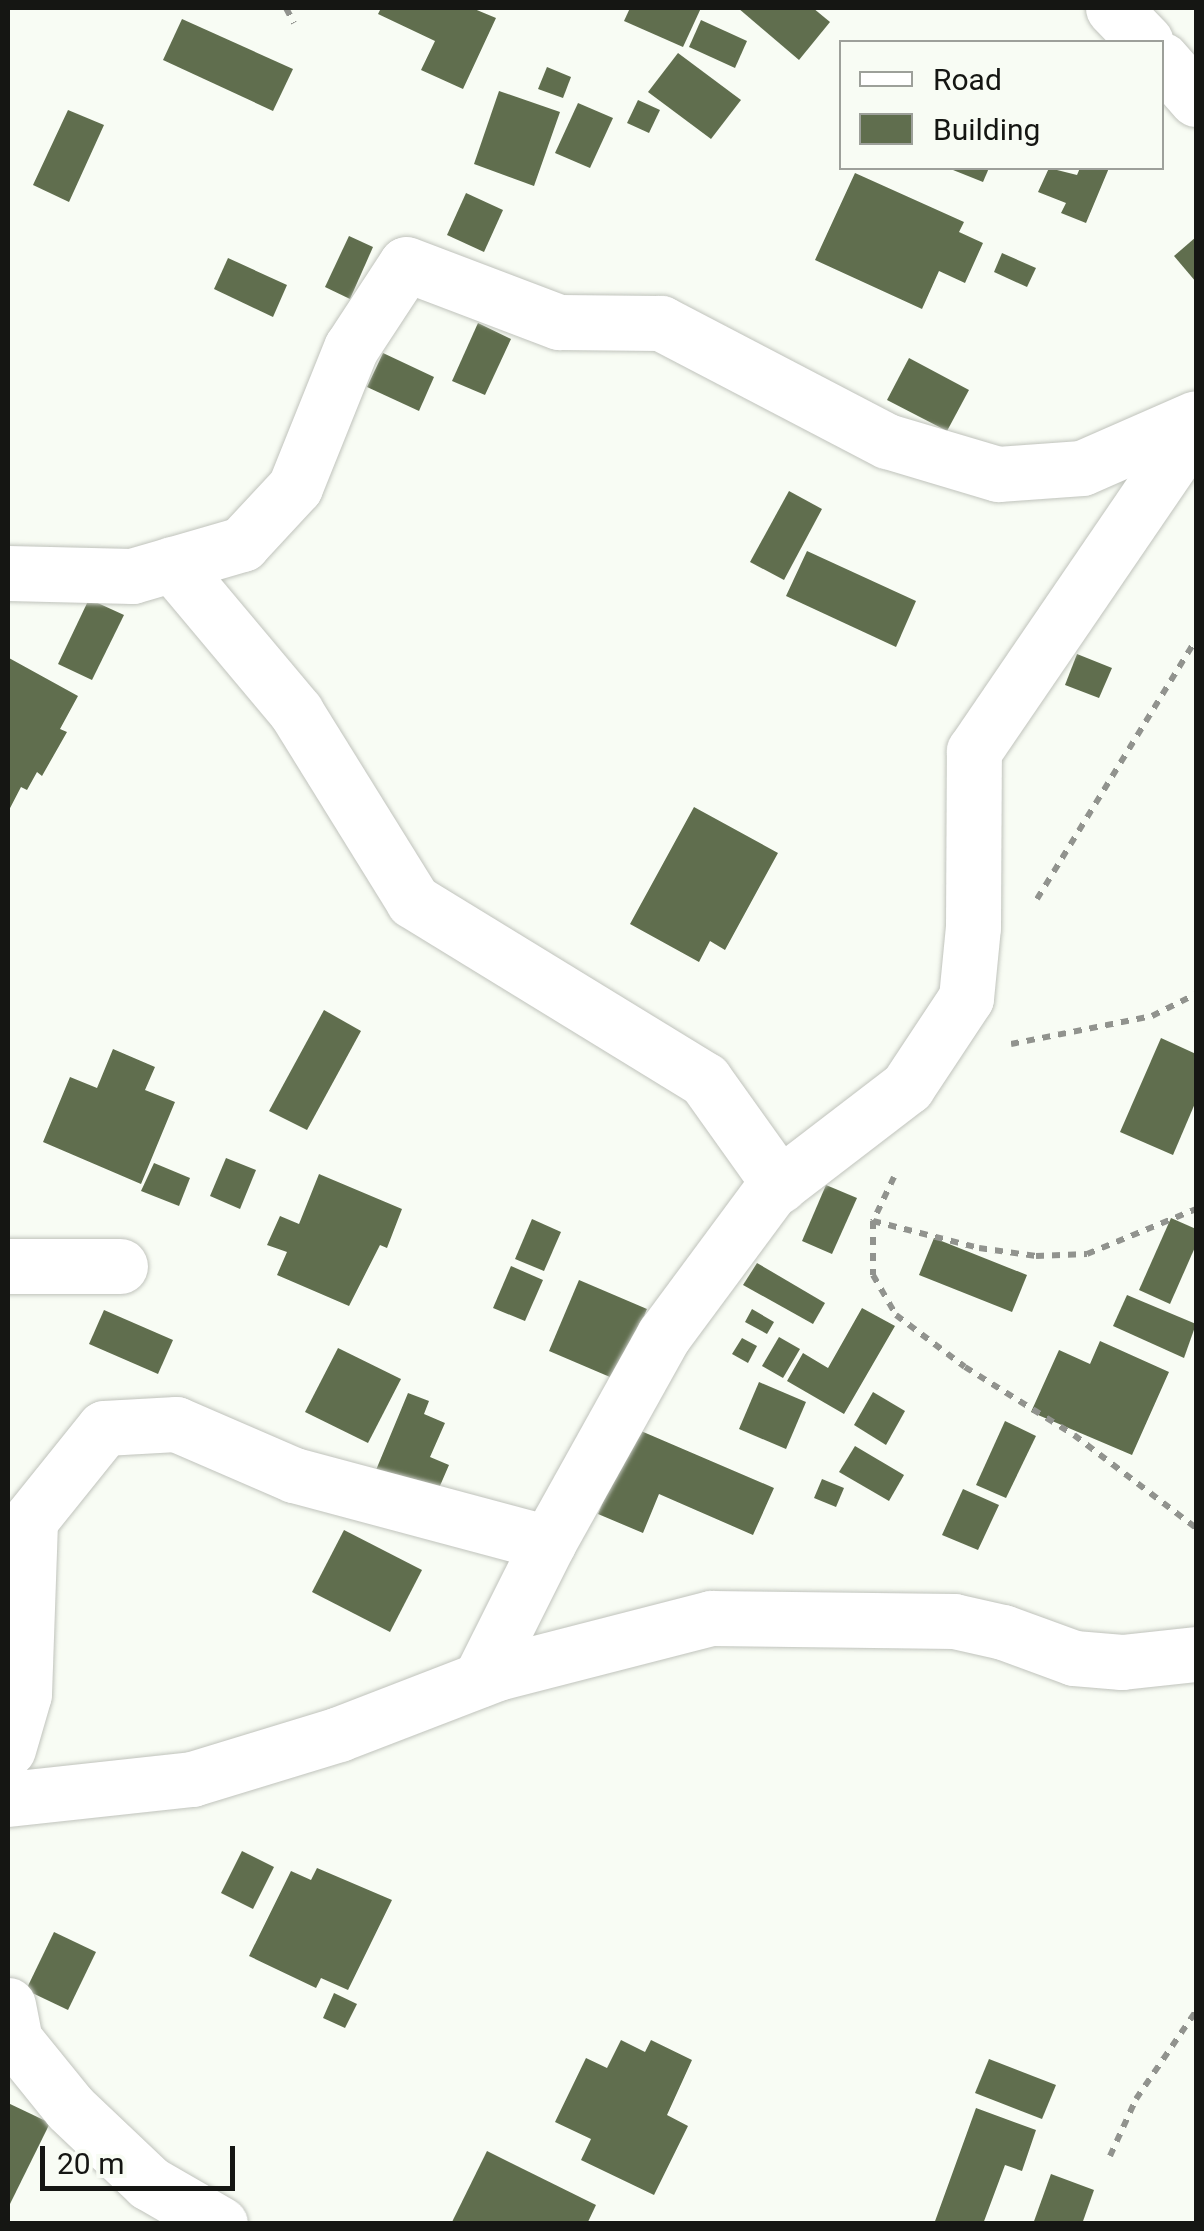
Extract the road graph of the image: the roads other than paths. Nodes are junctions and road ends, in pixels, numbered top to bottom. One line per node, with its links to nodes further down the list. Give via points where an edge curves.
1 (1113, 8): 2 (street)
2 (1144, 40)
3 (1164, 62): 4 (street)
4 (1196, 99)
5 (1196, 422): 6 (street, via 1082,468 998,474 887,441 661,324 559,322 406,264 351,348 295,487 242,544); 8 (street, via 974,751 966,998 908,1086)
6 (172, 564): 7 (street, via 132,576); 8 (street, via 296,712 413,901 705,1080)
7 (8, 572)
8 (780, 1185): 11 (street, via 664,1335)
9 (8, 1266): 10 (street)
10 (120, 1266)
11 (548, 1543): 13 (street); 14 (street, via 294,1475 176,1424 104,1428 30,1520 24,1694)
12 (1196, 1654): 13 (street, via 1122,1662 1074,1658 954,1621 712,1618)
13 (480, 1679): 15 (street, via 339,1734 192,1779)
14 (8, 1750)
15 (8, 1799)
16 (8, 2004): 17 (street, via 15,2040 70,2108 150,2183)
17 (220, 2224)

